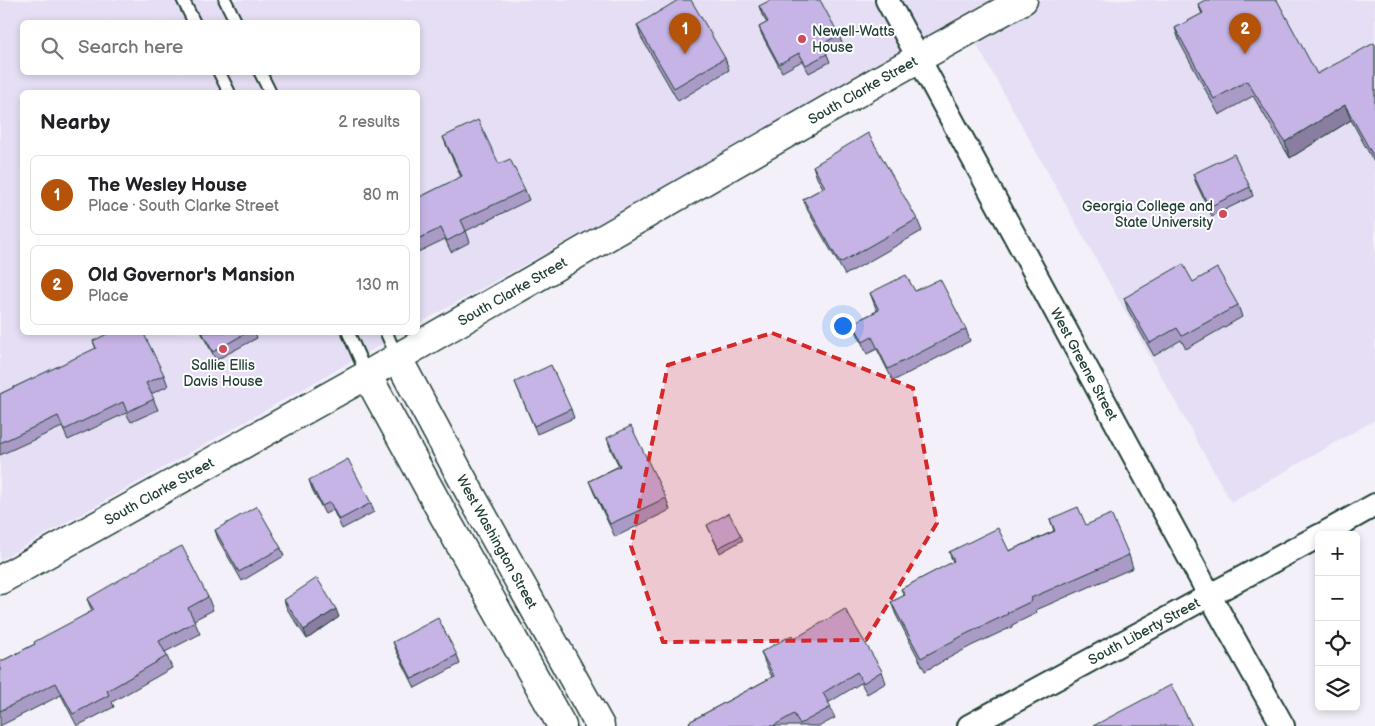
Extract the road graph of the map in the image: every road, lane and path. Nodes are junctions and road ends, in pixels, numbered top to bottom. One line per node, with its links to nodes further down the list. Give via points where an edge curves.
1 (183, 0): 5 (lane)
2 (225, 0): 6 (lane)
3 (887, 0): 7 (street, West Greene Street)
4 (1023, 0): 7 (main road, South Clarke Street)
5 (193, 20)
6 (235, 20)
7 (918, 58): 12 (main road, South Clarke Street); 21 (street, West Greene Street)
8 (220, 75): 10 (lane)
9 (262, 75): 11 (lane)
10 (228, 90)
11 (269, 90)
12 (420, 330)
13 (349, 335): 16 (lane)
14 (410, 335): 15 (main road, South Clarke Street)
15 (392, 345): 16 (main road, South Clarke Street); 23 (main road, West Washington Street)
16 (367, 375): 20 (main road, South Clarke Street); 22 (main road)
17 (1375, 505): 18 (street, South Liberty Street)
18 (1327, 531)
19 (1315, 538): 21 (street, South Liberty Street)
20 (0, 580)
21 (1210, 596): 24 (street, South Liberty Street); 25 (street, West Greene Street)
22 (562, 726)
23 (600, 726)
24 (970, 726)
25 (1283, 726)

